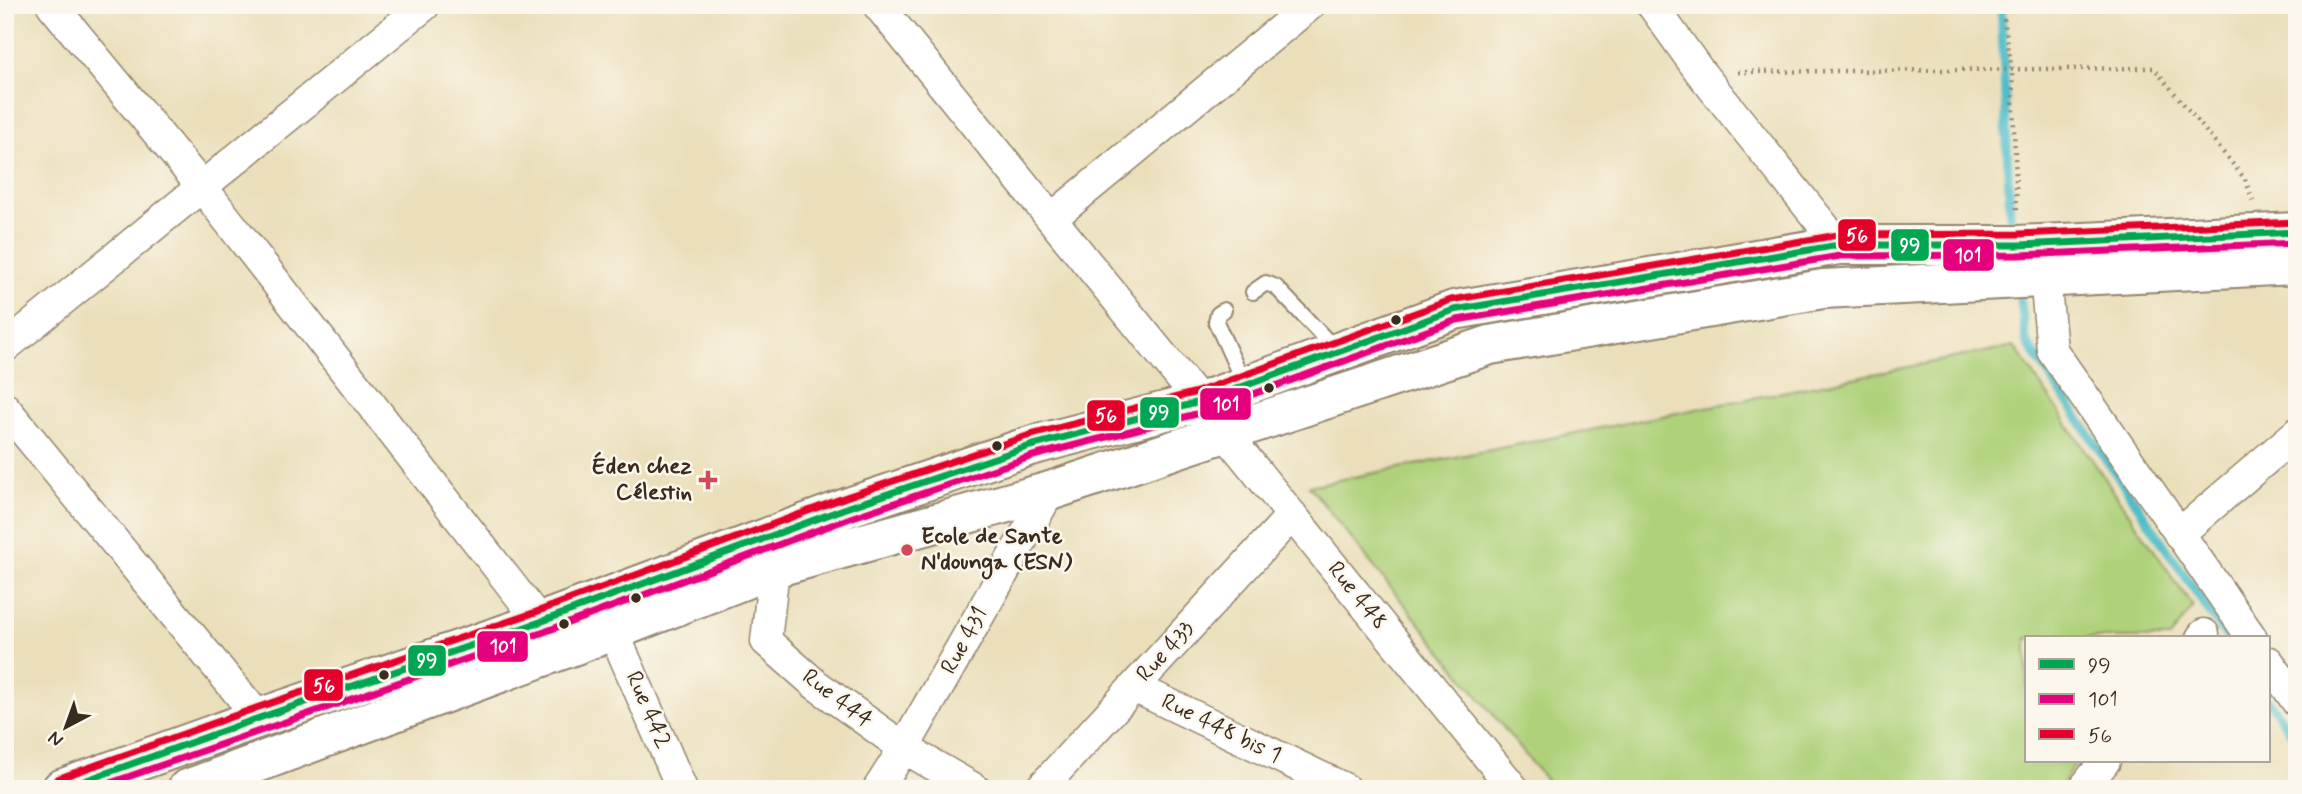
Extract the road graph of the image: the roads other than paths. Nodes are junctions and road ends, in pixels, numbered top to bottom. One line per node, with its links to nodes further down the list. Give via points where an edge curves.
1 (52, 5): 6 (street)
2 (425, 5): 6 (street)
3 (1310, 5): 7 (street)
4 (1652, 5): 9 (street)
5 (891, 10): 7 (street, Rue 448)
6 (201, 187): 14 (street); 27 (street)
7 (1052, 218): 17 (street, Rue 448)
8 (2281, 233): 9 (main road, via 2018,245)
9 (1839, 245): 15 (main road, via 1454,310)
10 (2297, 265): 11 (main road)
11 (2045, 277): 19 (main road, via 1823,289 1490,345); 23 (street, via 2052,350)
12 (1253, 292): 15 (lane, via 1266,283 1276,287)
13 (1224, 310): 16 (lane, via 1216,322)
14 (5, 347)
15 (1338, 352): 16 (main road)
16 (1245, 386): 17 (main road)
17 (1199, 402): 19 (street, Rue 448); 27 (main road, via 1017,451 849,507)
18 (5, 408): 31 (street)
19 (1224, 432): 21 (main road); 22 (street, Rue 448)
20 (2297, 432): 23 (street)
21 (1050, 491): 24 (main road); 32 (street, Rue 431)
22 (1292, 515): 29 (street, Rue 433); 41 (street, Rue 448)
23 (2179, 534): 26 (street)
24 (774, 568): 25 (main road); 32 (street, Rue 444, via 766,642)
25 (614, 631): 27 (main road); 36 (street, Rue 442)
26 (2251, 636)
27 (546, 638): 31 (main road); 35 (main road)
28 (2270, 663): 30 (street)
29 (1134, 687): 39 (street, Rue 433); 40 (street, Rue 448 bis 1)
30 (2297, 702)
31 (259, 718): 34 (main road)
32 (904, 748): 37 (street, Rue 431); 38 (street, Rue 444)
33 (2104, 762): 42 (street)
34 (61, 789)
35 (187, 789)
36 (682, 789)
37 (878, 789)
38 (975, 789)
39 (1040, 789)
40 (1346, 789)
41 (1514, 789)
42 (2083, 789)

